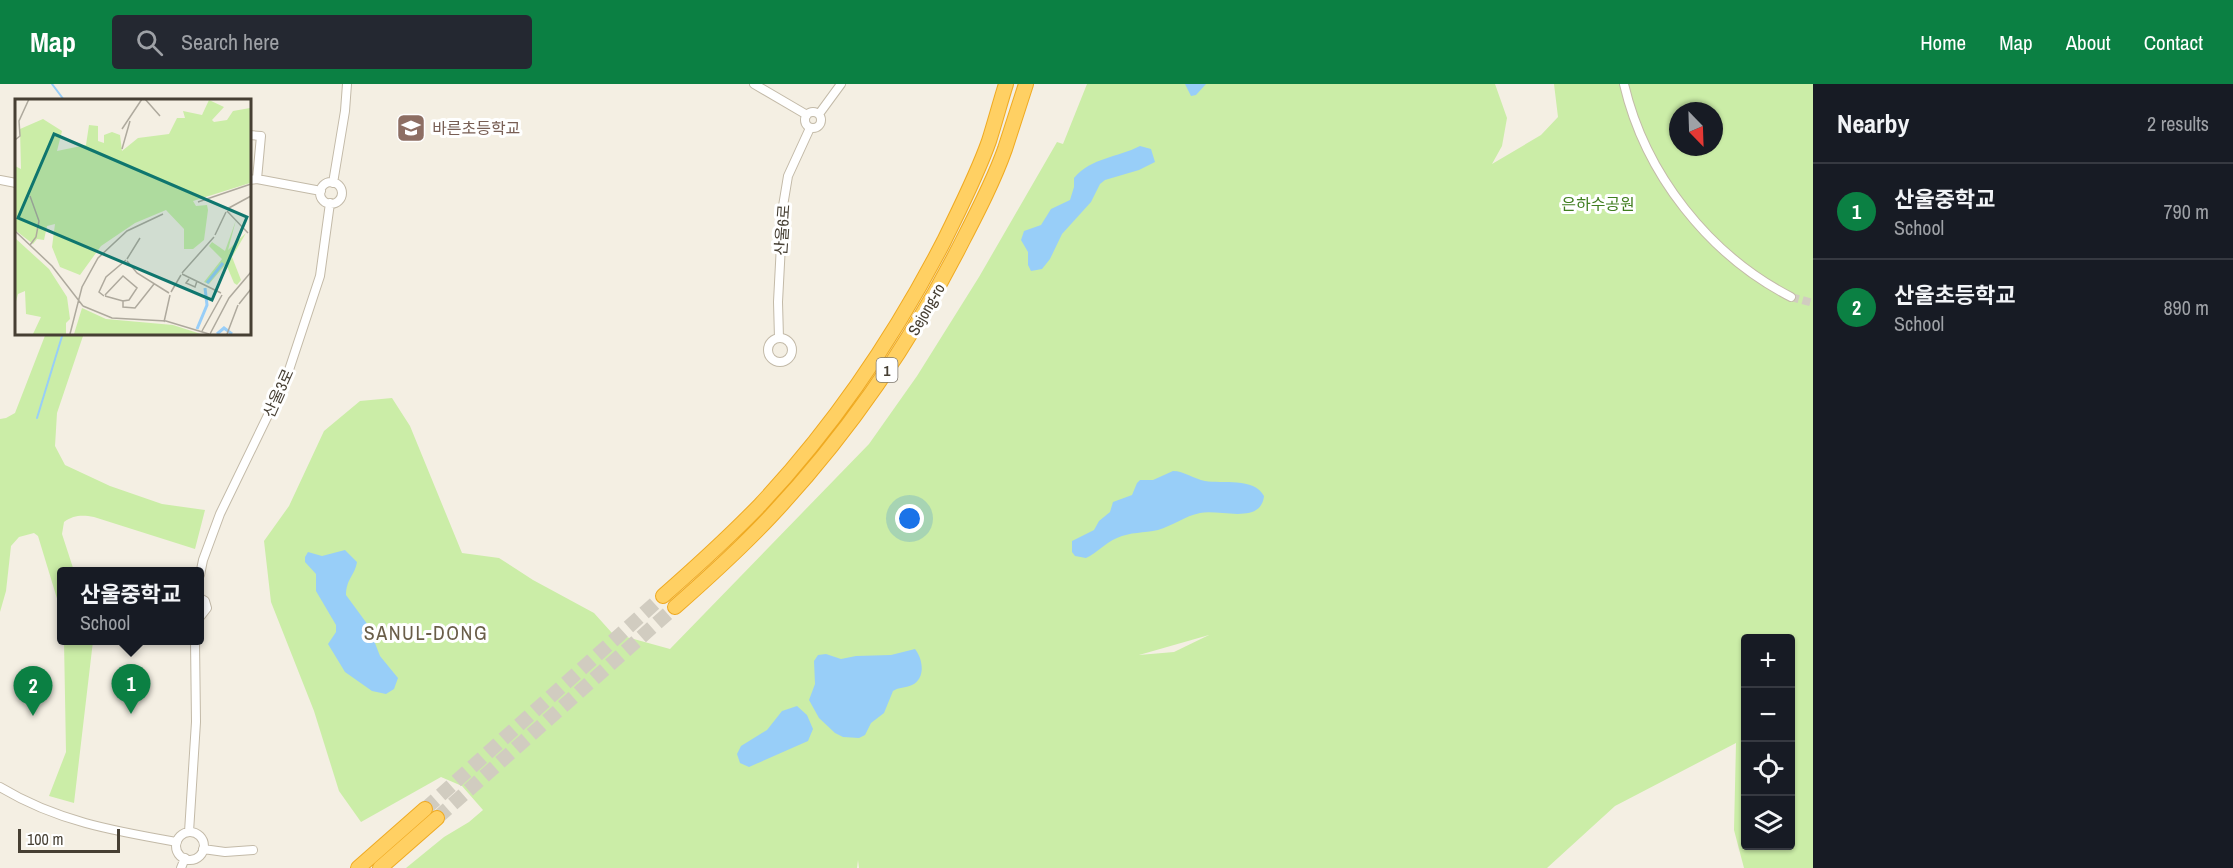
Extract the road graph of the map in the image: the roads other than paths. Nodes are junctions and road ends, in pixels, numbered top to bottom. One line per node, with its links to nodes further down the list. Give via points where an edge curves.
1 (347, 84): 16 (street)
2 (754, 84): 10 (street)
3 (841, 84): 9 (street)
4 (999, 84): 19 (highway)
5 (1006, 84): 19 (highway, Sejong-ro / 1, via 988,142)
6 (1026, 84): 20 (highway, Sejong-ro / 1, via 1004,151)
7 (1032, 84): 20 (highway, via 1005,160)
8 (1624, 84): 21 (street, via 1656,164 1692,217 1743,267)
9 (819, 114): 10 (street); 11 (street, via 821,124)
10 (807, 115): 11 (street, via 805,122)
11 (810, 128): 22 (street, 산울6로, via 788,176 783,206)
12 (250, 135): 13 (street, via 261,136)
13 (253, 179): 17 (street)
14 (0, 180): 15 (street)
15 (15, 183)
16 (333, 183): 17 (street); 18 (street, via 342,194)
17 (321, 191): 18 (street, via 322,198)
18 (330, 203): 23 (street, 산울3로, via 320,276 287,376 220,514)
19 (960, 209): 24 (highway, Sejong-ro / 1, via 894,330 846,400 760,505)
20 (975, 217): 25 (highway, Sejong-ro / 1, via 904,346 862,407 771,516)
21 (1791, 297)
22 (779, 338)
23 (202, 567)
24 (663, 596)
25 (675, 607)
26 (195, 645): 30 (street, via 196,722)
27 (0, 787): 31 (street, via 72,821)
28 (425, 809): 36 (highway)
29 (437, 818): 37 (highway)
30 (189, 832): 31 (street); 32 (street, via 201,837)
31 (177, 842): 34 (street, via 178,852)
32 (203, 849): 33 (street); 34 (street, via 198,857)
33 (253, 850)
34 (184, 858): 35 (street)
35 (181, 868)
36 (358, 868)
37 (380, 868)

